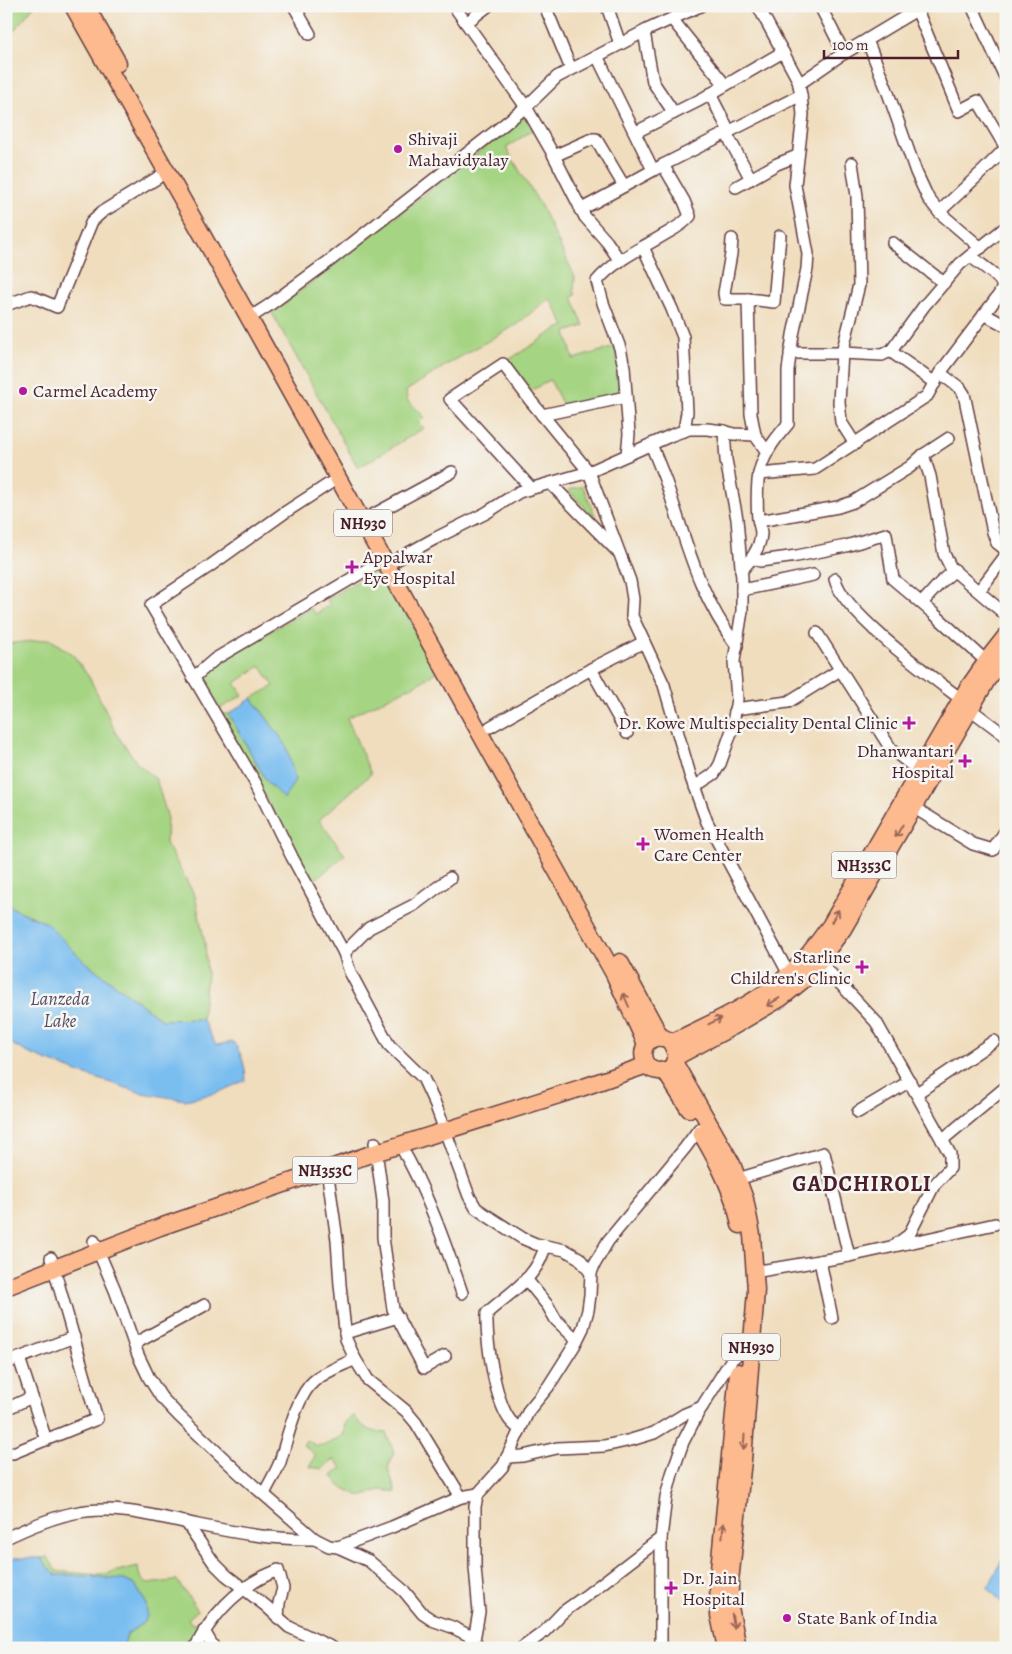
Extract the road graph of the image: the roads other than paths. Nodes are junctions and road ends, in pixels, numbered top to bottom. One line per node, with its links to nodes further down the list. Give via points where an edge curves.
1 (73, 6): 35 (highway, NH930)
2 (86, 6): 53 (highway, NH930)
3 (294, 6): 16 (street)
4 (454, 6): 14 (street)
5 (488, 6): 14 (street)
6 (545, 6): 22 (street)
7 (607, 6): 18 (street)
8 (700, 6): 13 (street)
9 (758, 6): 19 (street)
10 (820, 6): 20 (street)
11 (972, 6): 23 (street)
12 (920, 8): 17 (street); 40 (street, via 959,110 978,101 1006,148)
13 (675, 13): 15 (street); 24 (street)
14 (466, 22): 27 (street)
15 (644, 32): 18 (street); 28 (street, via 653,82)
16 (310, 34)
17 (867, 40): 20 (street); 40 (street, via 916,172 928,198)
18 (620, 44): 21 (street)
19 (782, 52): 24 (street); 25 (street)
20 (844, 53): 25 (street)
21 (597, 56): 22 (street); 29 (street)
22 (571, 69): 27 (street, via 557,77)
23 (1006, 79)
24 (725, 85): 26 (street)
25 (800, 89): 30 (street); 32 (street, via 803,115)
26 (710, 94): 28 (street); 30 (street)
27 (526, 107): 31 (street); 53 (street, via 332,259)
28 (674, 113): 29 (street)
29 (636, 132): 34 (street)
30 (727, 132): 34 (street); 36 (street)
31 (554, 156): 37 (street, via 596,139); 39 (street)
32 (797, 156): 36 (street); 56 (street, via 795,185 808,254)
33 (852, 163): 57 (street, via 857,196 858,285)
34 (658, 168): 37 (street); 45 (street, via 684,200 690,216)
35 (167, 172): 51 (street, via 92,221 57,306 31,296); 53 (highway, NH930)
36 (751, 179): 38 (street)
37 (624, 186): 39 (street)
38 (736, 188)
39 (580, 210): 48 (street)
40 (939, 212): 46 (street)
41 (1006, 226): 46 (street)
42 (780, 236): 50 (street, via 774,302)
43 (732, 239): 50 (street, via 724,293 726,299)
44 (893, 243): 49 (street)
45 (643, 247): 48 (street); 61 (street, via 683,337 687,412)
46 (981, 248): 47 (street)
47 (970, 256): 49 (street); 52 (street, via 1003,287)
48 (620, 261): 59 (street, via 597,281 620,348)
49 (944, 283): 55 (street)
50 (748, 299): 63 (street, via 751,414)
51 (6, 305)
52 (984, 314): 54 (street); 58 (street)
53 (253, 315): 73 (highway, NH930); 76 (highway, NH930)
54 (1006, 326)
55 (891, 351): 57 (street, via 882,355); 58 (street)
56 (790, 353): 57 (street); 67 (street, via 788,424)
57 (842, 353): 66 (street, via 841,422)
58 (938, 378): 66 (street, via 927,396); 78 (street, via 960,388 964,394 992,532 997,543)
59 (626, 397): 60 (street); 68 (street)
60 (542, 415): 71 (street); 75 (street, via 503,364 450,398)
61 (684, 431): 62 (street); 65 (street)
62 (724, 431): 63 (street); 84 (street)
63 (755, 435): 67 (street)
64 (949, 438): 69 (street)
65 (651, 444): 68 (street); 94 (street, via 707,599)
66 (855, 444): 72 (street, via 815,469)
67 (767, 452): 72 (street)
68 (627, 454): 71 (street)
69 (923, 455): 77 (street, via 910,467 853,502); 83 (street, via 944,554)
70 (452, 472): 76 (street)
71 (589, 472): 74 (street); 79 (street)
72 (759, 474): 77 (street)
73 (338, 478): 82 (highway, NH930); 99 (street, via 150,605)
74 (551, 484): 75 (street); 79 (street)
75 (531, 488): 82 (street)
76 (371, 516): 82 (highway, NH930)
77 (759, 521): 81 (street, via 761,534)
78 (1006, 550)
79 (620, 554): 93 (street, via 630,581 632,616)
80 (1006, 555): 88 (street)
81 (752, 558): 84 (street); 89 (street, via 760,561 797,556 886,534 893,579)
82 (390, 560): 99 (street, via 215,659); 102 (highway, NH930); 115 (highway, NH930, one-way to 82, via 614,974)
83 (955, 570): 88 (street); 89 (street)
84 (742, 571): 87 (street)
85 (813, 575): 87 (street)
86 (835, 578): 100 (street, via 844,598 878,632)
87 (742, 590): 94 (street)
88 (979, 591): 90 (street)
89 (922, 603): 96 (street)
90 (1006, 615)
91 (817, 633): 98 (street)
92 (1006, 636): 96 (highway, NH353C)
93 (644, 642): 97 (street); 106 (street, via 664,685)
94 (736, 646): 101 (street)
95 (1006, 654): 100 (highway, NH353C)
96 (986, 661): 100 (highway, NH353C)
97 (591, 669): 102 (street); 103 (street)
98 (840, 670): 101 (street, via 788,702); 105 (street, via 891,748)
99 (193, 678): 110 (street, via 256,784)
100 (966, 704): 104 (street); 105 (highway, NH353C); 107 (highway, NH353C)
101 (735, 709): 106 (street, via 732,730 720,764 714,774)
102 (490, 727): 114 (highway, NH930)
103 (627, 734)
104 (1006, 736)
105 (919, 771): 112 (highway, NH353C, one-way to 105, via 830,926)
106 (694, 787): 112 (street, via 707,822)
107 (913, 807): 108 (street, via 974,844 993,850); 111 (highway, NH353C, one-way to 111, via 843,929)
108 (1005, 833)
109 (450, 878): 110 (street, via 414,905 369,928)
110 (344, 954): 120 (street, via 350,972 389,1045 423,1078)
111 (819, 961): 112 (highway, NH353C, via 807,977); 116 (street, via 876,1022)
112 (792, 981): 114 (highway, NH353C, via 776,986)
113 (994, 1041): 118 (street)
114 (669, 1054): 115 (highway, via 657,1071); 115 (highway, via 656,1038); 121 (highway, NH930); 126 (highway, NH930, via 732,1164)
115 (645, 1055): 120 (highway, NH353C, via 581,1088)
116 (910, 1081): 118 (street); 119 (street)
117 (1006, 1087): 122 (street)
118 (917, 1093): 122 (street)
119 (858, 1112)
120 (444, 1126): 123 (highway, NH353C); 124 (highway, NH353C); 129 (street, via 476,1208 522,1238)
121 (699, 1129): 126 (highway, NH930); 135 (street, via 608,1241)
122 (942, 1140): 130 (street, via 950,1154 950,1168 934,1185 909,1235)
123 (400, 1145): 124 (highway, NH353C); 139 (street, via 415,1171)
124 (376, 1148): 125 (highway, NH353C); 128 (highway, NH353C, via 183,1208); 141 (street, via 383,1237 393,1310)
125 (327, 1169): 128 (highway, NH353C); 143 (street)
126 (732, 1181): 131 (street, via 824,1153); 134 (highway, NH930, via 745,1199 752,1235); 147 (highway, NH930, via 744,1249)
127 (995, 1224): 130 (street)
128 (96, 1246): 133 (highway, NH353C); 146 (street)
129 (545, 1246): 135 (street, via 565,1250 578,1258); 137 (street, via 543,1256)
130 (895, 1246): 131 (street)
131 (849, 1256): 132 (street)
132 (820, 1261): 134 (street); 142 (street)
133 (52, 1263): 136 (highway, NH353C); 138 (highway, NH353C); 144 (street)
134 (754, 1272): 147 (highway, NH930, via 756,1290)
135 (591, 1273): 145 (street, via 588,1310)
136 (6, 1275)
137 (526, 1279): 145 (street, via 556,1320); 155 (street, via 487,1313 486,1328 498,1390 509,1418)
138 (6, 1287)
139 (462, 1293)
140 (205, 1305): 146 (street)
141 (398, 1317): 143 (street); 148 (street, via 424,1368)
142 (832, 1318)
143 (345, 1333): 150 (street)
144 (74, 1337): 149 (street); 156 (street, via 97,1419)
145 (577, 1340): 155 (street, via 548,1387 529,1410)
146 (134, 1344): 159 (street, via 149,1378 167,1403)
147 (746, 1353): 153 (street, via 732,1359); 176 (highway, NH930, one-way to 147, via 719,1616 718,1580); 177 (highway, NH930, one-way to 177, via 743,1460 730,1582 730,1607)
148 (445, 1356)
149 (19, 1358): 151 (street); 152 (street)
150 (355, 1359): 159 (street, via 326,1373 303,1394 279,1464); 161 (street, via 368,1380 416,1423)
151 (6, 1363)
152 (32, 1397): 154 (street); 156 (street)
153 (702, 1408): 158 (street, via 685,1414 654,1433 631,1440 604,1446 557,1448); 164 (street, via 672,1474)
154 (6, 1409)
155 (520, 1430): 158 (street)
156 (46, 1440): 157 (street)
157 (13, 1453)
158 (506, 1458): 160 (street, via 503,1466)
159 (264, 1494): 165 (street)
160 (478, 1494): 161 (street); 170 (street, via 475,1514 479,1612)
161 (461, 1497): 166 (street)
162 (186, 1522): 163 (street, via 123,1511 88,1511); 165 (street, via 252,1536); 167 (street, via 214,1564)
163 (6, 1538)
164 (660, 1538): 174 (street, via 563,1612); 175 (street)
165 (315, 1539): 166 (street)
166 (338, 1547): 170 (street, via 369,1561 404,1591 423,1614 452,1627)
167 (244, 1588): 168 (street); 168 (street, via 278,1570 283,1588); 169 (street, via 208,1623)
168 (278, 1618): 173 (street, via 289,1627)
169 (204, 1631): 171 (street); 172 (street)
170 (476, 1644)
171 (195, 1648)
172 (214, 1648)
173 (332, 1648)
174 (522, 1648)
175 (661, 1648)
176 (726, 1648)
177 (738, 1648)

